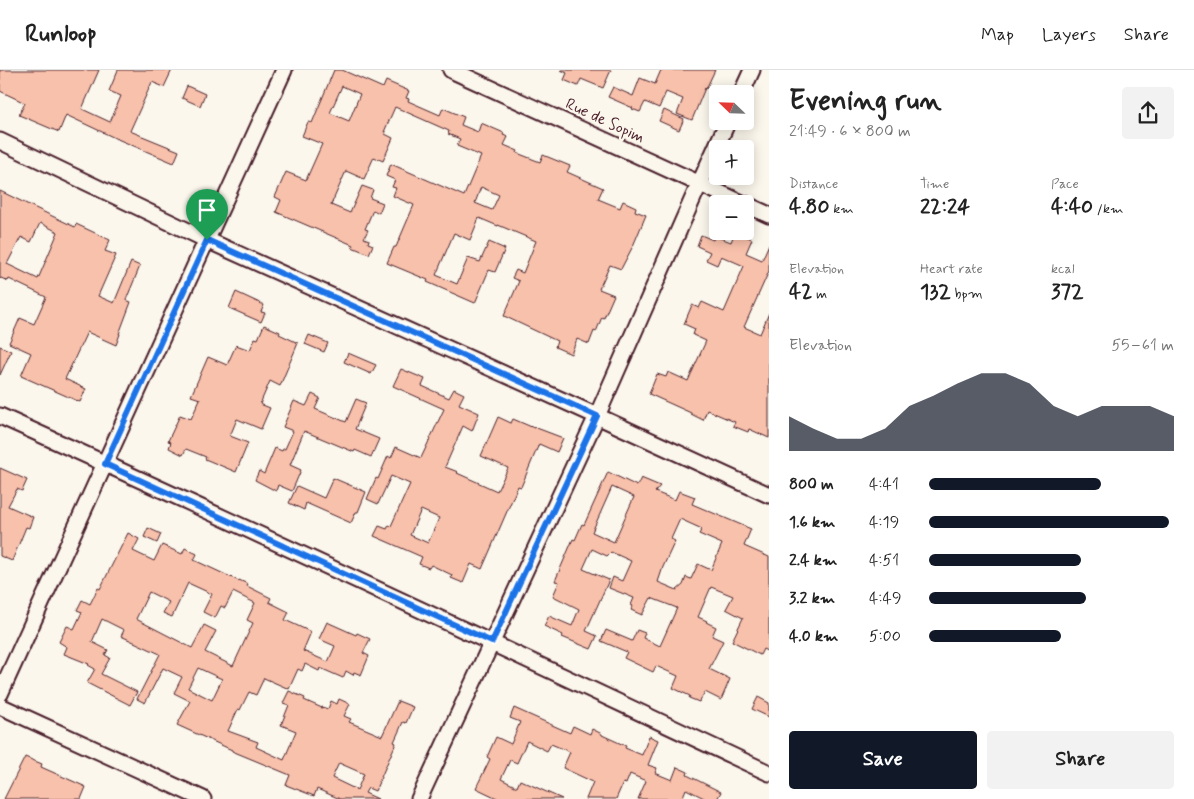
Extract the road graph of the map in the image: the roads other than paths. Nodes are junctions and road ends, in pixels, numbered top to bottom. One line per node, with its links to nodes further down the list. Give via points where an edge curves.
1 (284, 70): 11 (street)
2 (451, 70): 7 (street, Rue de Sopim)
3 (752, 70): 4 (street)
4 (745, 85)
5 (724, 130): 7 (street)
6 (0, 141): 11 (street)
7 (700, 183): 8 (street, Rue de Sopim); 13 (street)
8 (725, 195)
9 (754, 208): 10 (street, Rue de Sopim)
10 (769, 215)
11 (207, 240): 13 (street); 14 (street)
12 (0, 416): 14 (street)
13 (597, 416): 15 (street); 16 (street)
14 (105, 464): 16 (street); 17 (street)
15 (769, 496)
16 (492, 642): 19 (street); 21 (street)
17 (0, 694)
18 (0, 706): 20 (street)
19 (769, 773)
20 (203, 799)
21 (418, 799)

